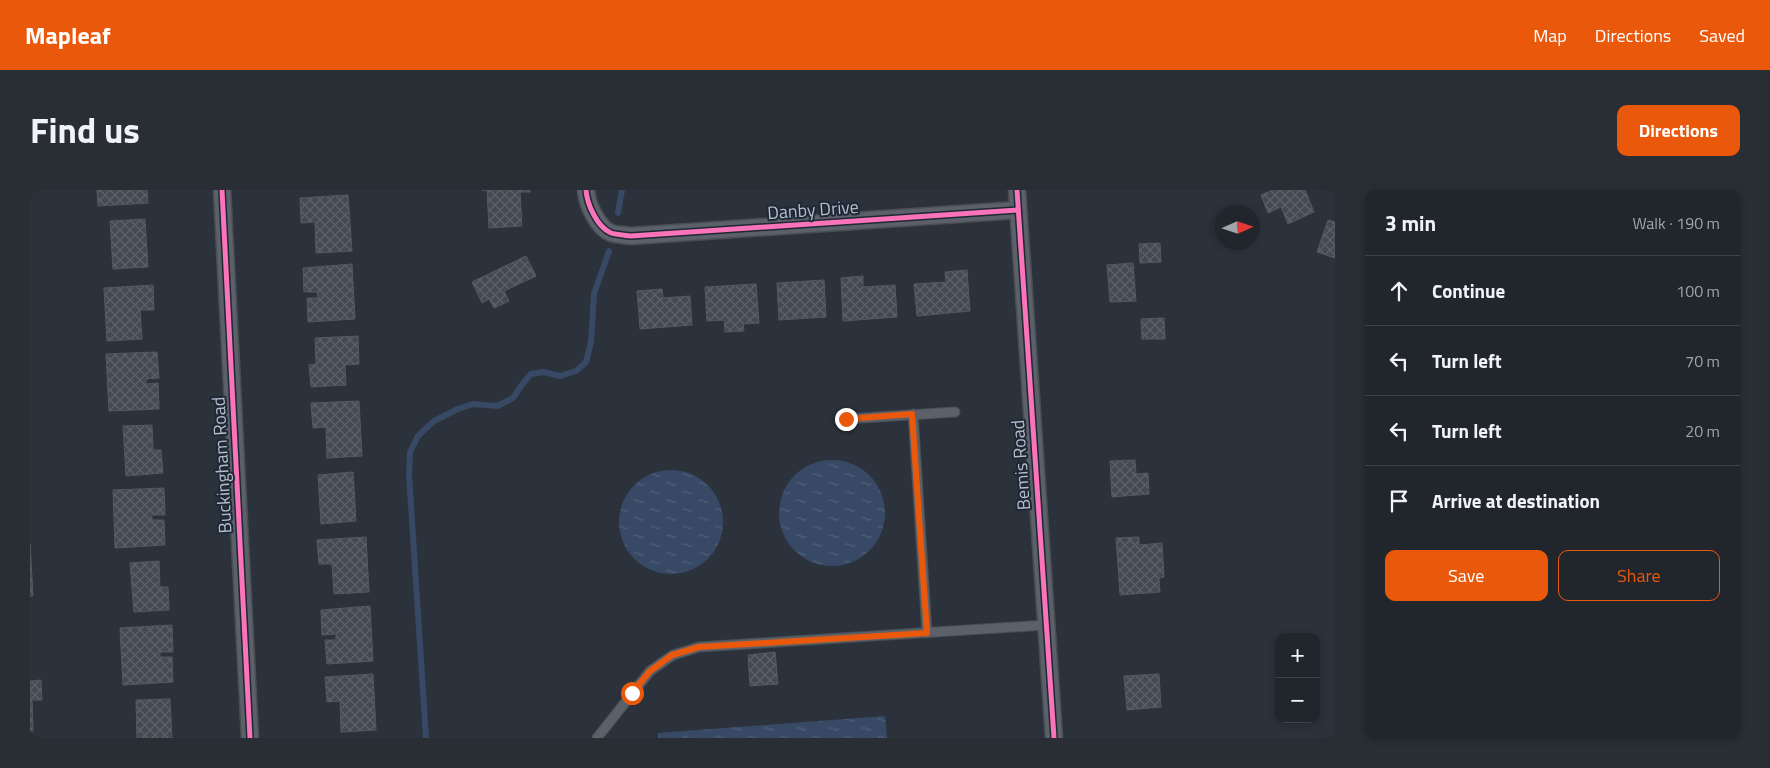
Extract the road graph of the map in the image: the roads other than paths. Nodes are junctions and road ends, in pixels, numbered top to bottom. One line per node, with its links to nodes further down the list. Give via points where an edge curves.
1 (222, 190): 11 (street, Buckingham Road)
2 (586, 190): 4 (street, Danby Drive, via 590,210 600,223 610,233 631,236)
3 (1017, 190): 4 (street, Bemis Road)
4 (1018, 210): 8 (street, Bemis Road)
5 (955, 412): 6 (lane)
6 (912, 414): 7 (lane); 9 (lane)
7 (846, 419)
8 (1046, 625): 9 (lane); 12 (street, Bemis Road)
9 (927, 633): 10 (lane, via 699,647 672,655 650,671)
10 (599, 737)
11 (250, 738)
12 (1054, 738)

